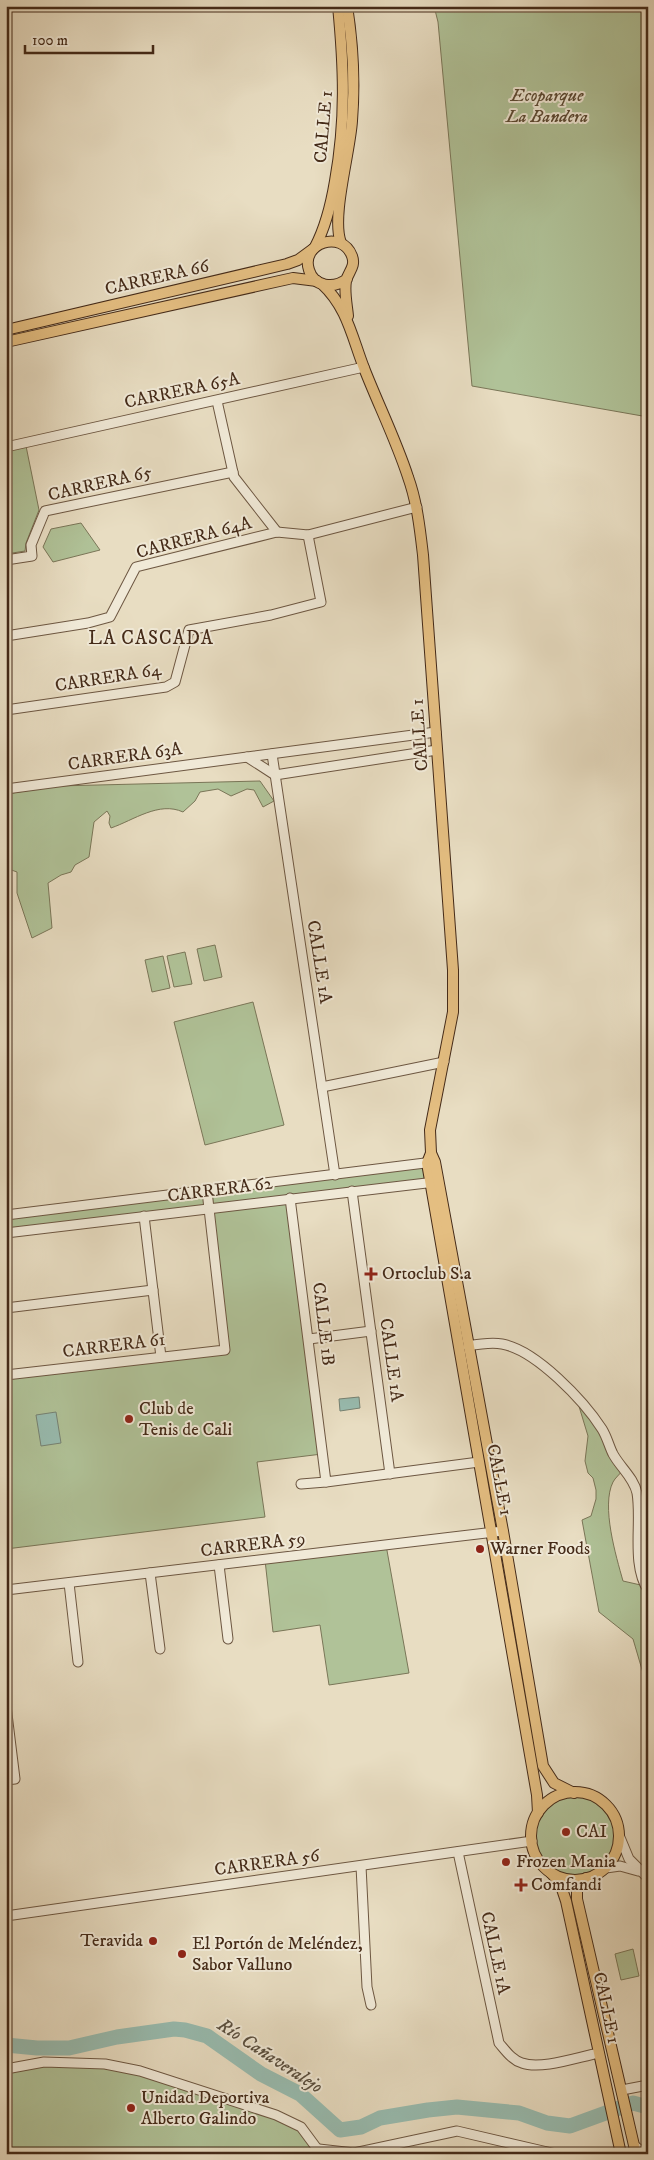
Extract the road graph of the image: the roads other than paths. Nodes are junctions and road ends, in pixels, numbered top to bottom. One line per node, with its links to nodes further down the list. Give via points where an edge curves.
1 (338, 6): 4 (main road, CALLE 1, via 344,94 340,153 329,213)
2 (347, 6): 3 (main road, CALLE 1, via 354,67 352,122 338,222)
3 (341, 243): 4 (main road, via 328,241); 5 (main road, via 353,260 352,270)
4 (314, 248): 6 (main road, via 308,266); 8 (main road, CARRERA 66, via 287,264)
5 (346, 279): 6 (main road, via 333,286); 7 (main road, CALLE 1)
6 (320, 283): 7 (main road, CALLE 1, via 335,296); 9 (main road, CARRERA 66, via 293,278)
7 (350, 326): 10 (main road, CALLE 1)
8 (6, 330)
9 (6, 342)
10 (364, 367): 11 (street, CARRERA 65A); 14 (main road, CALLE 1, via 409,477)
11 (217, 401): 12 (street, CARRERA 65A); 13 (street)
12 (6, 447)
13 (233, 472): 15 (street); 17 (street, CARRERA 65, via 44,512 31,545 32,556)
14 (417, 508): 16 (street, CARRERA 64A); 20 (main road, CALLE 1)
15 (277, 532): 16 (street, CARRERA 64A); 18 (street, CARRERA 64A, via 136,567 110,617)
16 (308, 534): 19 (street, CARRERA 64, via 321,602 189,630 174,682 166,687)
17 (6, 560)
18 (6, 636)
19 (6, 710)
20 (436, 732): 21 (main road, CALLE 1); 22 (street, CARRERA 63A)
21 (437, 750): 24 (street); 26 (main road, CALLE 1, via 453,970 452,1012)
22 (272, 754): 23 (street, CARRERA 63A); 24 (street, CALLE 1A)
23 (247, 757): 24 (street); 25 (street, CARRERA 63A)
24 (274, 775): 27 (street, CALLE 1A)
25 (6, 789)
26 (444, 1062): 27 (street); 28 (main road, CALLE 1, via 430,1130)
27 (322, 1088): 29 (street, CALLE 1A)
28 (431, 1159): 29 (street, CARRERA 62); 30 (main road, CALLE 1)
29 (335, 1175): 31 (street, CARRERA 62)
30 (434, 1182): 32 (street, CARRERA 62); 44 (main road, CALLE 1); 47 (main road, CALLE 1)
31 (207, 1191): 34 (street); 35 (street, CARRERA 62)
32 (352, 1191): 33 (street, CARRERA 62); 42 (street, CALLE 1A)
33 (290, 1198): 34 (street, CARRERA 62); 43 (street, CALLE 1B)
34 (209, 1208): 37 (street, CARRERA 62); 45 (street, CARRERA 61, via 225,1350)
35 (48, 1210): 36 (street, CARRERA 62); 38 (street)
36 (6, 1215)
37 (144, 1216): 38 (street, CARRERA 62); 40 (street)
38 (50, 1228): 39 (street, CARRERA 62)
39 (6, 1233)
40 (153, 1290): 41 (street); 45 (street)
41 (6, 1308)
42 (371, 1331): 43 (street); 48 (street, CALLE 1A)
43 (309, 1339): 49 (street, CALLE 1B)
44 (468, 1346): 51 (main road, CALLE 1); 55 (street, via 501,1344 524,1352 551,1371 603,1430 613,1454 636,1488 640,1568)
45 (161, 1356): 46 (street, CARRERA 61)
46 (6, 1375)
47 (479, 1462): 48 (street); 51 (main road, CALLE 1)
48 (390, 1474): 49 (street)
49 (326, 1482): 50 (street)
50 (301, 1484)
51 (498, 1532): 52 (street, CARRERA 59); 62 (main road, CALLE 1, via 543,1766 554,1783); 63 (main road, CALLE 1)
52 (219, 1565): 53 (street, CARRERA 59); 57 (street)
53 (150, 1573): 54 (street, CARRERA 59); 58 (street)
54 (69, 1583): 56 (street, CARRERA 59); 59 (street)
55 (646, 1588)
56 (6, 1590)
57 (228, 1638)
58 (160, 1649)
59 (78, 1662)
60 (6, 1706): 61 (street)
61 (11, 1780)
62 (574, 1793): 63 (main road, via 554,1799); 64 (main road, via 590,1795 604,1803 616,1820)
63 (538, 1813): 65 (main road)
64 (619, 1836): 68 (main road, via 616,1853); 70 (street, via 629,1859)
65 (532, 1841): 66 (street, CARRERA 56); 69 (main road, via 539,1861)
66 (458, 1852): 67 (street, CARRERA 56); 74 (street, CALLE 1A, via 499,2043 510,2057 535,2066)
67 (360, 1866): 72 (street, CARRERA 56); 73 (street, via 367,1987)
68 (606, 1868): 70 (street, via 627,1866); 71 (main road)
69 (551, 1873): 71 (main road, via 570,1880); 74 (main road, CALLE 1, via 563,1889)
70 (644, 1875)
71 (586, 1878): 77 (main road, CALLE 1, via 577,1888 577,1898)
72 (6, 1916)
73 (371, 2005)
74 (599, 2053): 80 (main road, CALLE 1)
75 (6, 2069): 79 (street, via 44,2062 105,2064 140,2071 276,2115 301,2127)
76 (648, 2085): 77 (street)
77 (622, 2094): 78 (main road, CALLE 1)
78 (636, 2150): 80 (main road); 82 (street)
79 (320, 2152): 81 (street, via 354,2153 456,2131)
80 (620, 2152)
81 (556, 2154)
82 (645, 2154)

